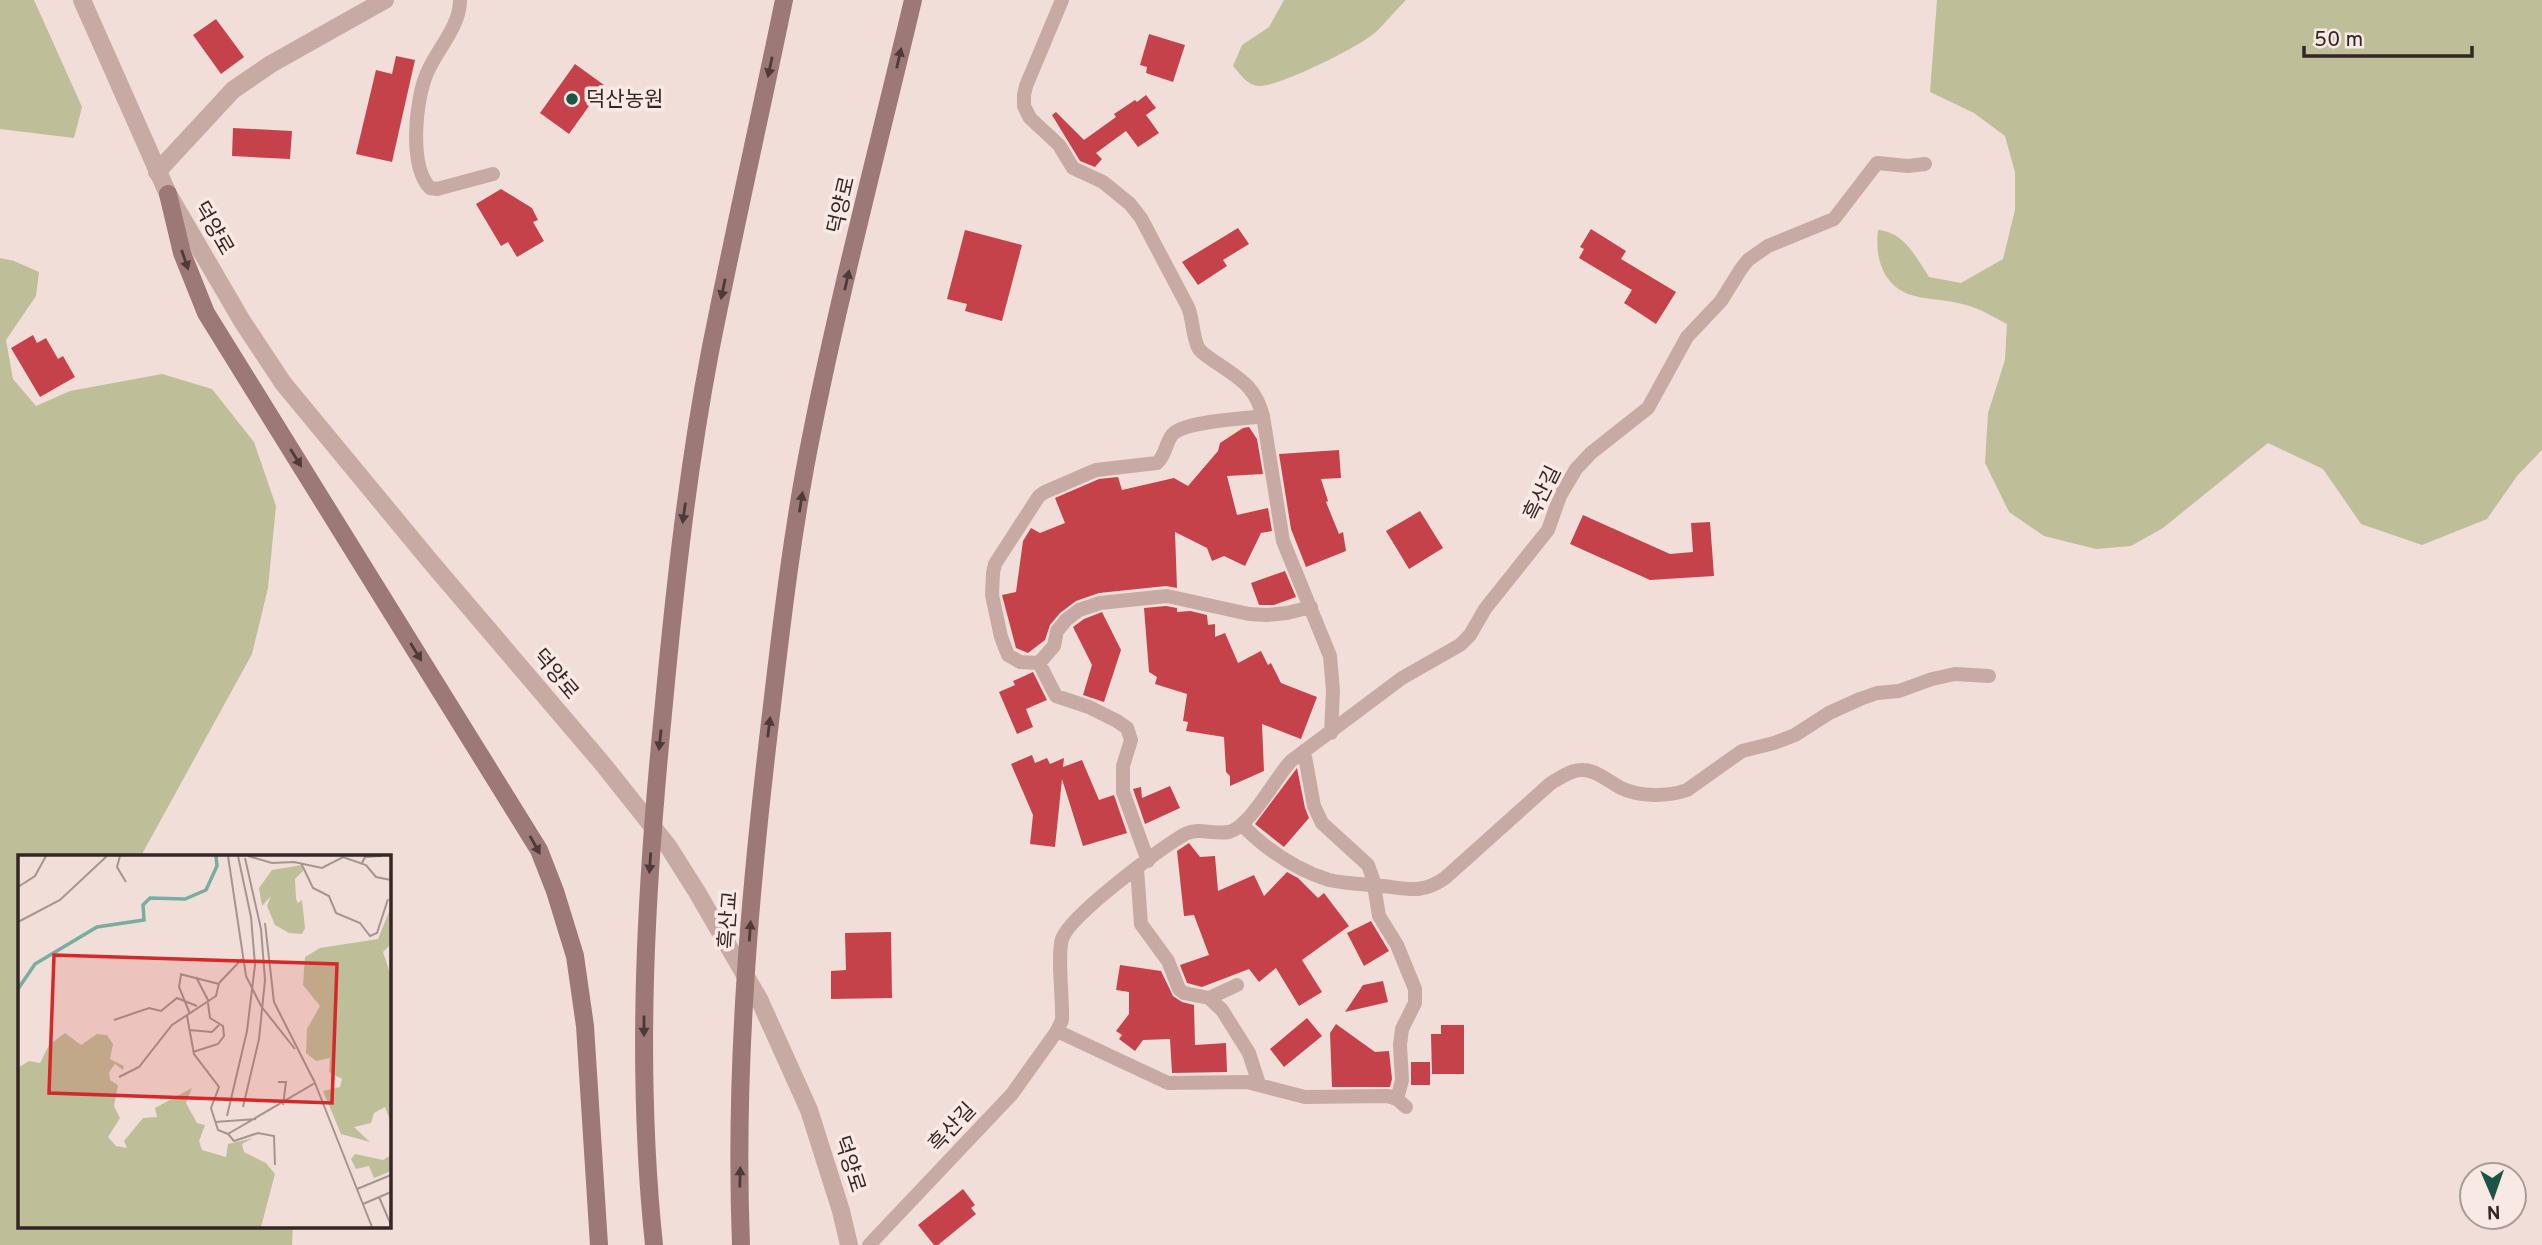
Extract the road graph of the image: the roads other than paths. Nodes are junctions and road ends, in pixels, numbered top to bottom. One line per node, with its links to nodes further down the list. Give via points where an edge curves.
1 (82, 0): 8 (street, 덕양로)
2 (385, 0): 8 (street, via 233,90)
3 (460, 0): 9 (lane, via 457,17 426,74 421,94 416,133 420,172 430,188 437,189)
4 (785, 0): 26 (main road, one-way to 26, via 710,352 679,551 644,958 645,1141)
5 (913, 0): 17 (main road, 덕양로, one-way to 5, via 811,434)
6 (1062, 0): 11 (lane, via 1024,95 1027,112 1059,145 1073,168 1117,191 1136,211 1188,307 1196,344 1251,387)
7 (1925, 164): 15 (lane, 흑산길, via 1877,163 1834,219 1768,246 1748,260 1721,301 1687,337 1648,408 1576,469 1548,530 1470,635 1402,678)
8 (157, 172): 10 (street, 덕양로)
9 (493, 174)
10 (168, 194): 25 (main road, one-way to 25, via 182,253 206,313 539,850 575,956 585,1026); 28 (street, 덕양로, via 284,383 668,846 770,1023 809,1110)
11 (1262, 416): 12 (lane, via 1283,541); 13 (lane, via 1183,428 1171,436 1157,463 1086,472 1039,496 995,564 992,584 1004,650 1015,660)
12 (1311, 607): 13 (lane, via 1267,615 1167,596 1100,603 1066,620 1057,631 1054,646); 15 (lane, via 1330,656)
13 (1039, 663): 19 (lane, via 1056,696 1089,707 1127,728 1131,740 1123,766 1123,792)
14 (1989, 676): 20 (lane, via 1943,676 1860,699 1795,735 1742,751 1678,793 1635,793 1579,769 1551,783 1434,886 1418,890)
15 (1331, 733): 16 (lane, 흑산길)
16 (1304, 751): 18 (lane, 흑산길, via 1281,772); 20 (lane, via 1311,796 1322,823 1368,865)
17 (761, 795): 27 (main road, 흑산교, one-way to 17, via 742,1048)
18 (1242, 825): 19 (lane, 흑산길, via 1227,832 1192,831); 20 (lane, via 1272,852 1320,877)
19 (1143, 865): 22 (lane, via 1141,924 1168,961 1178,989); 23 (lane, 흑산길, via 1066,930 1060,954 1062,1020)
20 (1374, 885): 24 (lane, via 1379,916 1406,962 1416,996 1399,1045 1402,1103 1388,1096 1295,1096)
21 (1237, 985): 22 (lane)
22 (1209, 998): 24 (lane, via 1249,1053)
23 (1057, 1031): 24 (lane, via 1168,1083); 29 (lane, 흑산길, via 1012,1094)
24 (1259, 1084)
25 (599, 1245)
26 (654, 1245)
27 (741, 1245)
28 (849, 1245)
29 (869, 1245)

